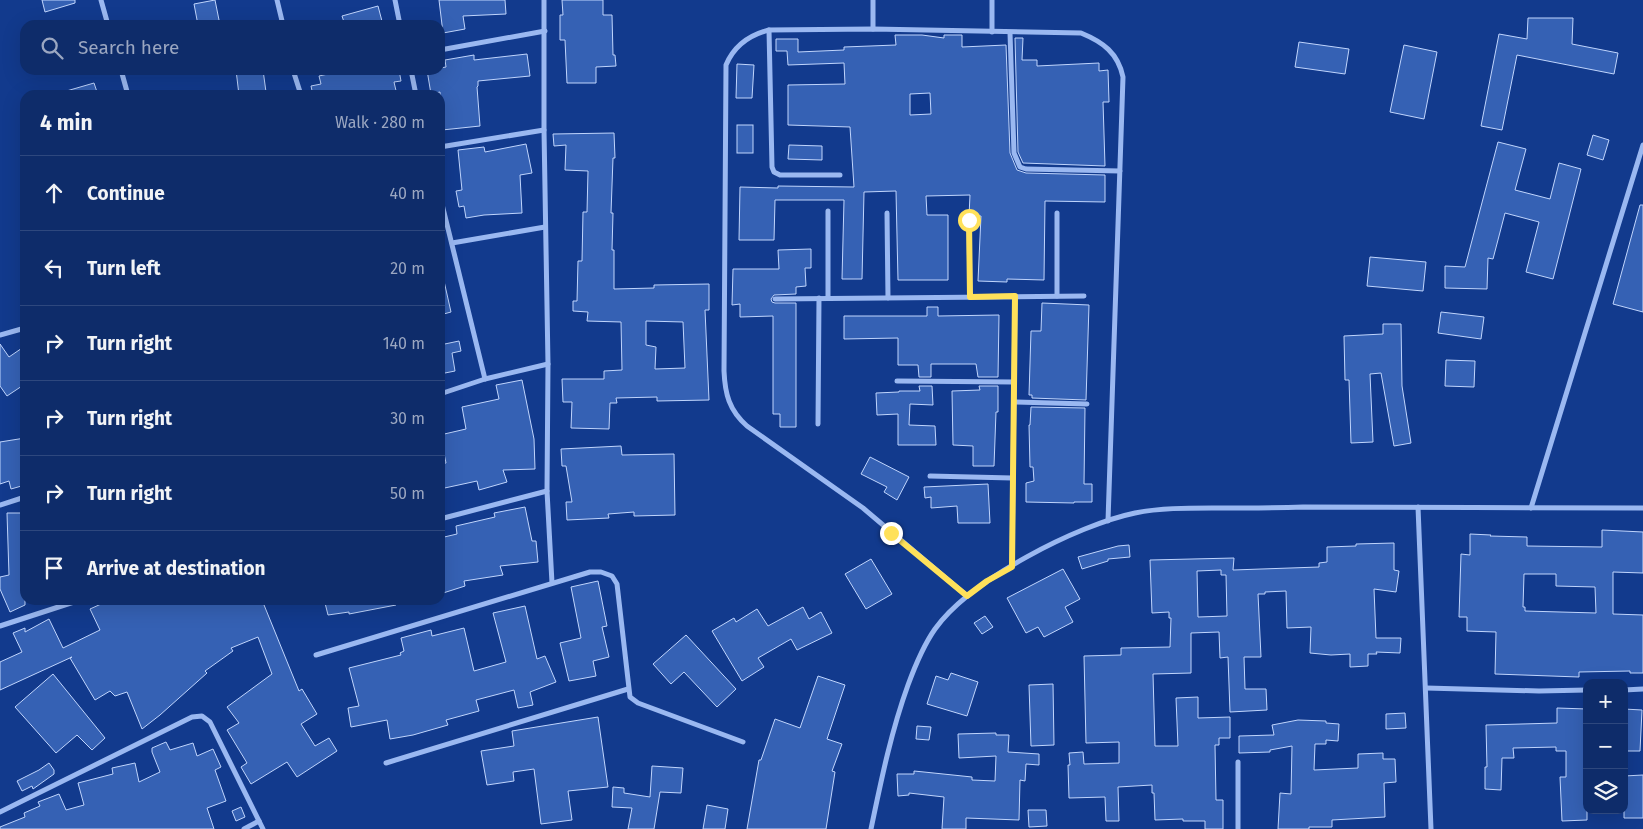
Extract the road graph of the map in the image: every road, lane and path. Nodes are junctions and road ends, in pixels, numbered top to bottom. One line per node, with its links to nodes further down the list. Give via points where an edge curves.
1 (101, 0): 7 (street)
2 (277, 0): 8 (street)
3 (395, 0): 9 (street)
4 (544, 0): 12 (street)
5 (873, 0): 10 (street)
6 (992, 0): 13 (street)
7 (107, 20)
8 (281, 20)
9 (399, 20)
10 (873, 29): 11 (street); 13 (street)
11 (769, 30): 26 (street, via 774,172 780,175); 64 (street, via 759,32 740,44 726,65 724,371 727,396 737,417 747,426 863,508)
12 (545, 31): 15 (street); 22 (street)
13 (992, 32): 14 (street)
14 (1010, 33): 25 (street, via 1081,33 1101,43 1116,58 1123,77); 25 (street, via 1014,153 1020,167)
15 (445, 49)
16 (122, 75): 19 (street)
17 (295, 75): 20 (street)
18 (412, 75): 21 (street)
19 (127, 90)
20 (299, 90)
21 (415, 90)
22 (544, 130): 24 (street); 32 (street)
23 (1643, 145): 58 (street)
24 (445, 146)
25 (1120, 172): 61 (street)
26 (840, 175)
27 (828, 211): 39 (street)
28 (887, 213): 40 (street)
29 (1057, 213): 35 (street)
30 (445, 216): 33 (street)
31 (969, 220): 37 (street)
32 (545, 227): 33 (street); 44 (street)
33 (452, 244): 45 (street)
34 (1015, 296): 35 (street); 37 (street); 47 (street)
35 (1057, 296): 36 (street)
36 (1084, 296)
37 (970, 297): 40 (street)
38 (819, 298): 39 (street); 41 (street); 51 (street)
39 (828, 298): 40 (street)
40 (888, 298)
41 (775, 299)
42 (20, 329): 43 (street)
43 (0, 335)
44 (548, 364): 45 (street); 54 (street)
45 (486, 380): 48 (street)
46 (897, 381): 47 (street)
47 (1014, 382): 49 (street)
48 (445, 392)
49 (1014, 402): 50 (street); 53 (street)
50 (1087, 404)
51 (818, 424)
52 (930, 476): 53 (street)
53 (1012, 478): 62 (street)
54 (547, 491): 60 (street); 63 (street)
55 (20, 498): 56 (street)
56 (0, 505)
57 (1418, 507): 58 (street); 61 (street, via 1174,508 1138,512); 68 (street)
58 (1532, 508): 59 (street)
59 (1643, 508)
60 (445, 518)
61 (1108, 521): 62 (street, via 1052,545)
62 (1012, 567): 64 (street)
63 (552, 583): 67 (street); 69 (street, via 590,572 612,576 617,584)
64 (967, 596): 80 (street, via 937,626 916,664 901,705)
65 (65, 605): 66 (street)
66 (0, 626)
67 (316, 655)
68 (1426, 688): 71 (street); 82 (street)
69 (628, 689): 73 (street, via 630,697 638,704); 75 (street)
70 (1643, 689): 72 (street)
71 (1583, 690)
72 (1628, 690)
73 (743, 742)
74 (1238, 762): 81 (street)
75 (386, 763)
76 (0, 812): 77 (street, via 192,717 202,716 210,722)
77 (259, 822): 78 (street); 79 (street)
78 (244, 829)
79 (263, 829)
80 (871, 829)
81 (1238, 829)
82 (1431, 829)

